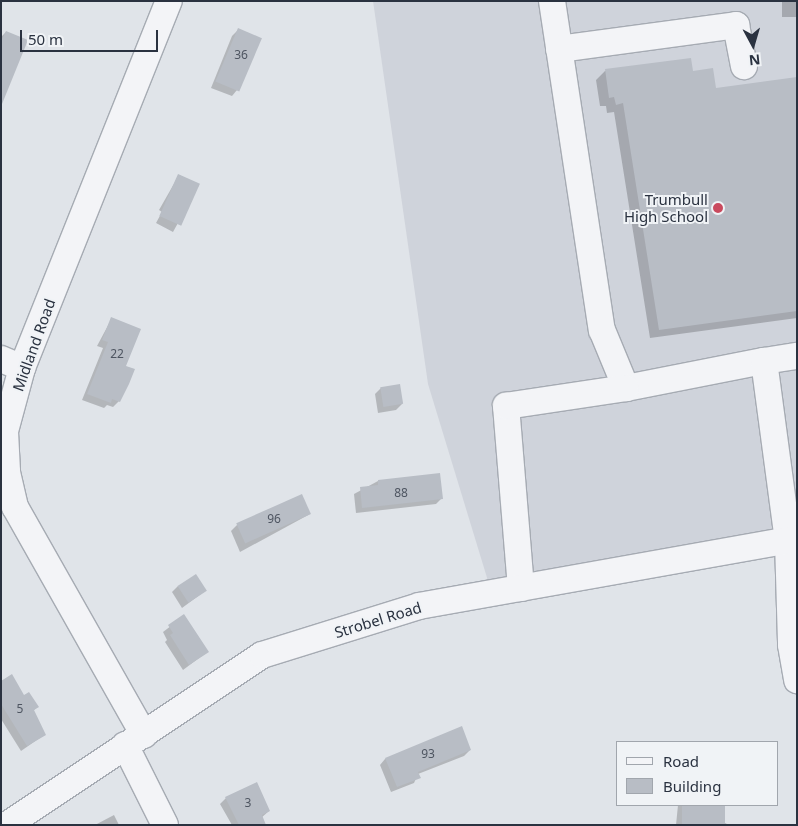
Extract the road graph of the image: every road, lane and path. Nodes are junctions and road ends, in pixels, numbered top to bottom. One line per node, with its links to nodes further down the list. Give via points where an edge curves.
1 (169, 1): 7 (street, Midland Road)
2 (552, 1): 3 (street)
3 (559, 49): 4 (street, via 736,25); 8 (street, via 602,330)
4 (744, 66)
5 (797, 356): 6 (street)
6 (764, 361): 8 (street); 9 (street)
7 (12, 364): 12 (street, Midland Road, via 5,431 6,471 15,507)
8 (626, 388): 10 (street, via 506,406)
9 (792, 540): 10 (street, Strobel Road); 11 (street, via 791,638)
10 (521, 588): 12 (street, Strobel Road, via 419,606 262,655)
11 (797, 680)
12 (134, 740): 13 (street, Strobel Road); 14 (street, Midland Road)
13 (8, 825)
14 (165, 825)

